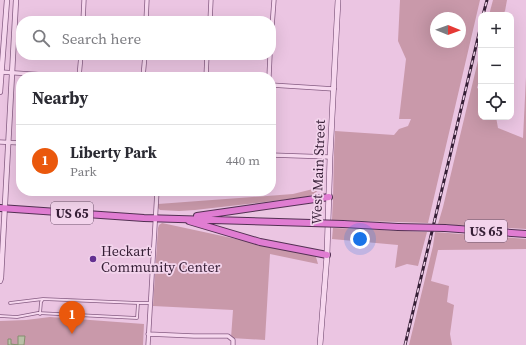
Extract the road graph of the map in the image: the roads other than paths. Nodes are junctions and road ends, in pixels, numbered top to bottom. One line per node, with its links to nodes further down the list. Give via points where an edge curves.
1 (7, 0): 16 (street)
2 (16, 0): 21 (street)
3 (84, 0): 8 (street)
4 (148, 0): 9 (street)
5 (211, 0): 10 (street)
6 (274, 0): 11 (street)
7 (338, 0): 24 (main road, West Main Street)
8 (83, 16)
9 (146, 16)
10 (210, 16)
11 (273, 16)
12 (81, 60): 17 (street)
13 (145, 60): 18 (street)
14 (207, 60): 19 (street)
15 (270, 60): 20 (street)
16 (1, 72): 21 (street); 25 (street)
17 (79, 72)
18 (144, 72)
19 (206, 72)
20 (270, 72)
21 (13, 73): 22 (street); 27 (street)
22 (16, 73)
23 (276, 85): 24 (street)
24 (334, 89): 30 (main road, West Main Street)
25 (0, 92)
26 (0, 142): 27 (street)
27 (9, 142): 28 (street); 33 (street)
28 (16, 143)
29 (276, 155): 30 (street)
30 (330, 157): 32 (main road, West Main Street)
31 (158, 196): 34 (street)
32 (329, 197): 35 (highway); 37 (main road, West Main Street)
33 (3, 208): 34 (highway, US 65); 38 (street)
34 (156, 219): 35 (highway, US 65); 42 (street)
35 (179, 219): 36 (highway, US 65, bridge, via 445,228); 37 (highway, via 260,242)
36 (526, 234)
37 (327, 255): 48 (main road, West Main Street)
38 (0, 281)
39 (43, 299): 40 (lane); 41 (lane); 43 (lane)
40 (10, 303)
41 (138, 303): 42 (lane); 43 (lane, via 137,318)
42 (150, 303): 45 (street)
43 (40, 314): 44 (lane)
44 (0, 316)
45 (148, 334): 46 (street); 47 (street, via 230,337)
46 (148, 345)
47 (233, 345)
48 (320, 345)

